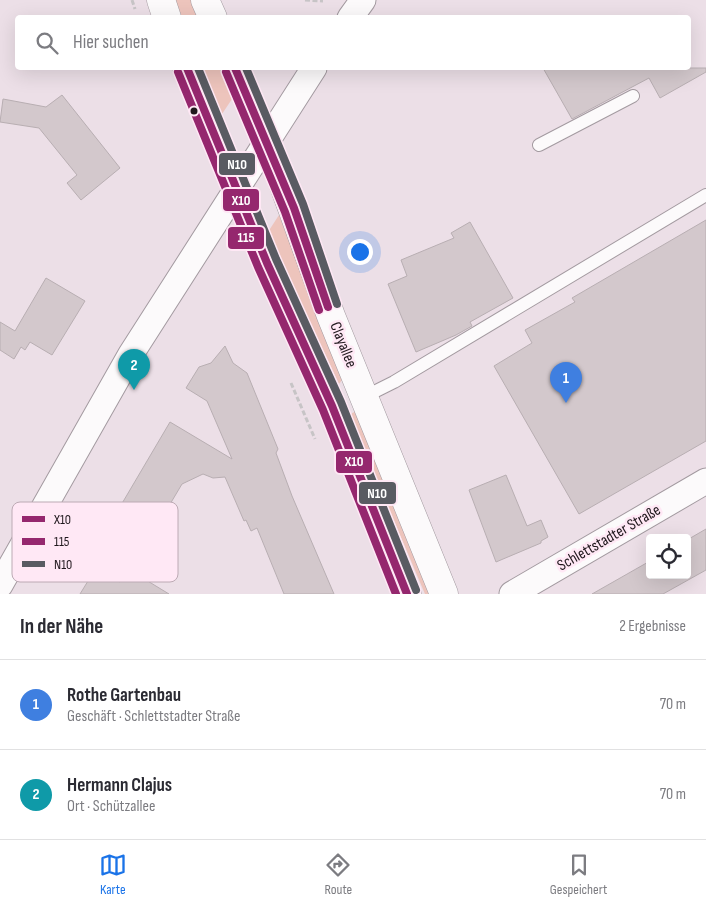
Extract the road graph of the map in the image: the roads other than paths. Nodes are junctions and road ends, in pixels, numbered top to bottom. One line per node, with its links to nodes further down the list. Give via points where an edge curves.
1 (161, 0): 4 (main road)
2 (205, 0): 5 (main road)
3 (363, 0): 6 (street)
4 (166, 15)
5 (212, 15)
6 (352, 15)
7 (188, 70): 13 (main road)
8 (236, 70): 11 (main road, Clayallee)
9 (313, 70): 11 (street)
10 (634, 96): 12 (lane)
11 (266, 140): 13 (street); 15 (main road, Clayallee)
12 (539, 145)
13 (235, 189): 16 (main road); 18 (street)
14 (706, 195): 15 (lane, via 394,382)
15 (363, 394): 16 (lane); 22 (main road, Clayallee)
16 (332, 406): 21 (main road)
17 (706, 482): 23 (street, Schlettstadter Straße)
18 (40, 502)
19 (8, 553): 20 (street)
20 (0, 585)
21 (407, 594)
22 (444, 594)
23 (512, 594)

